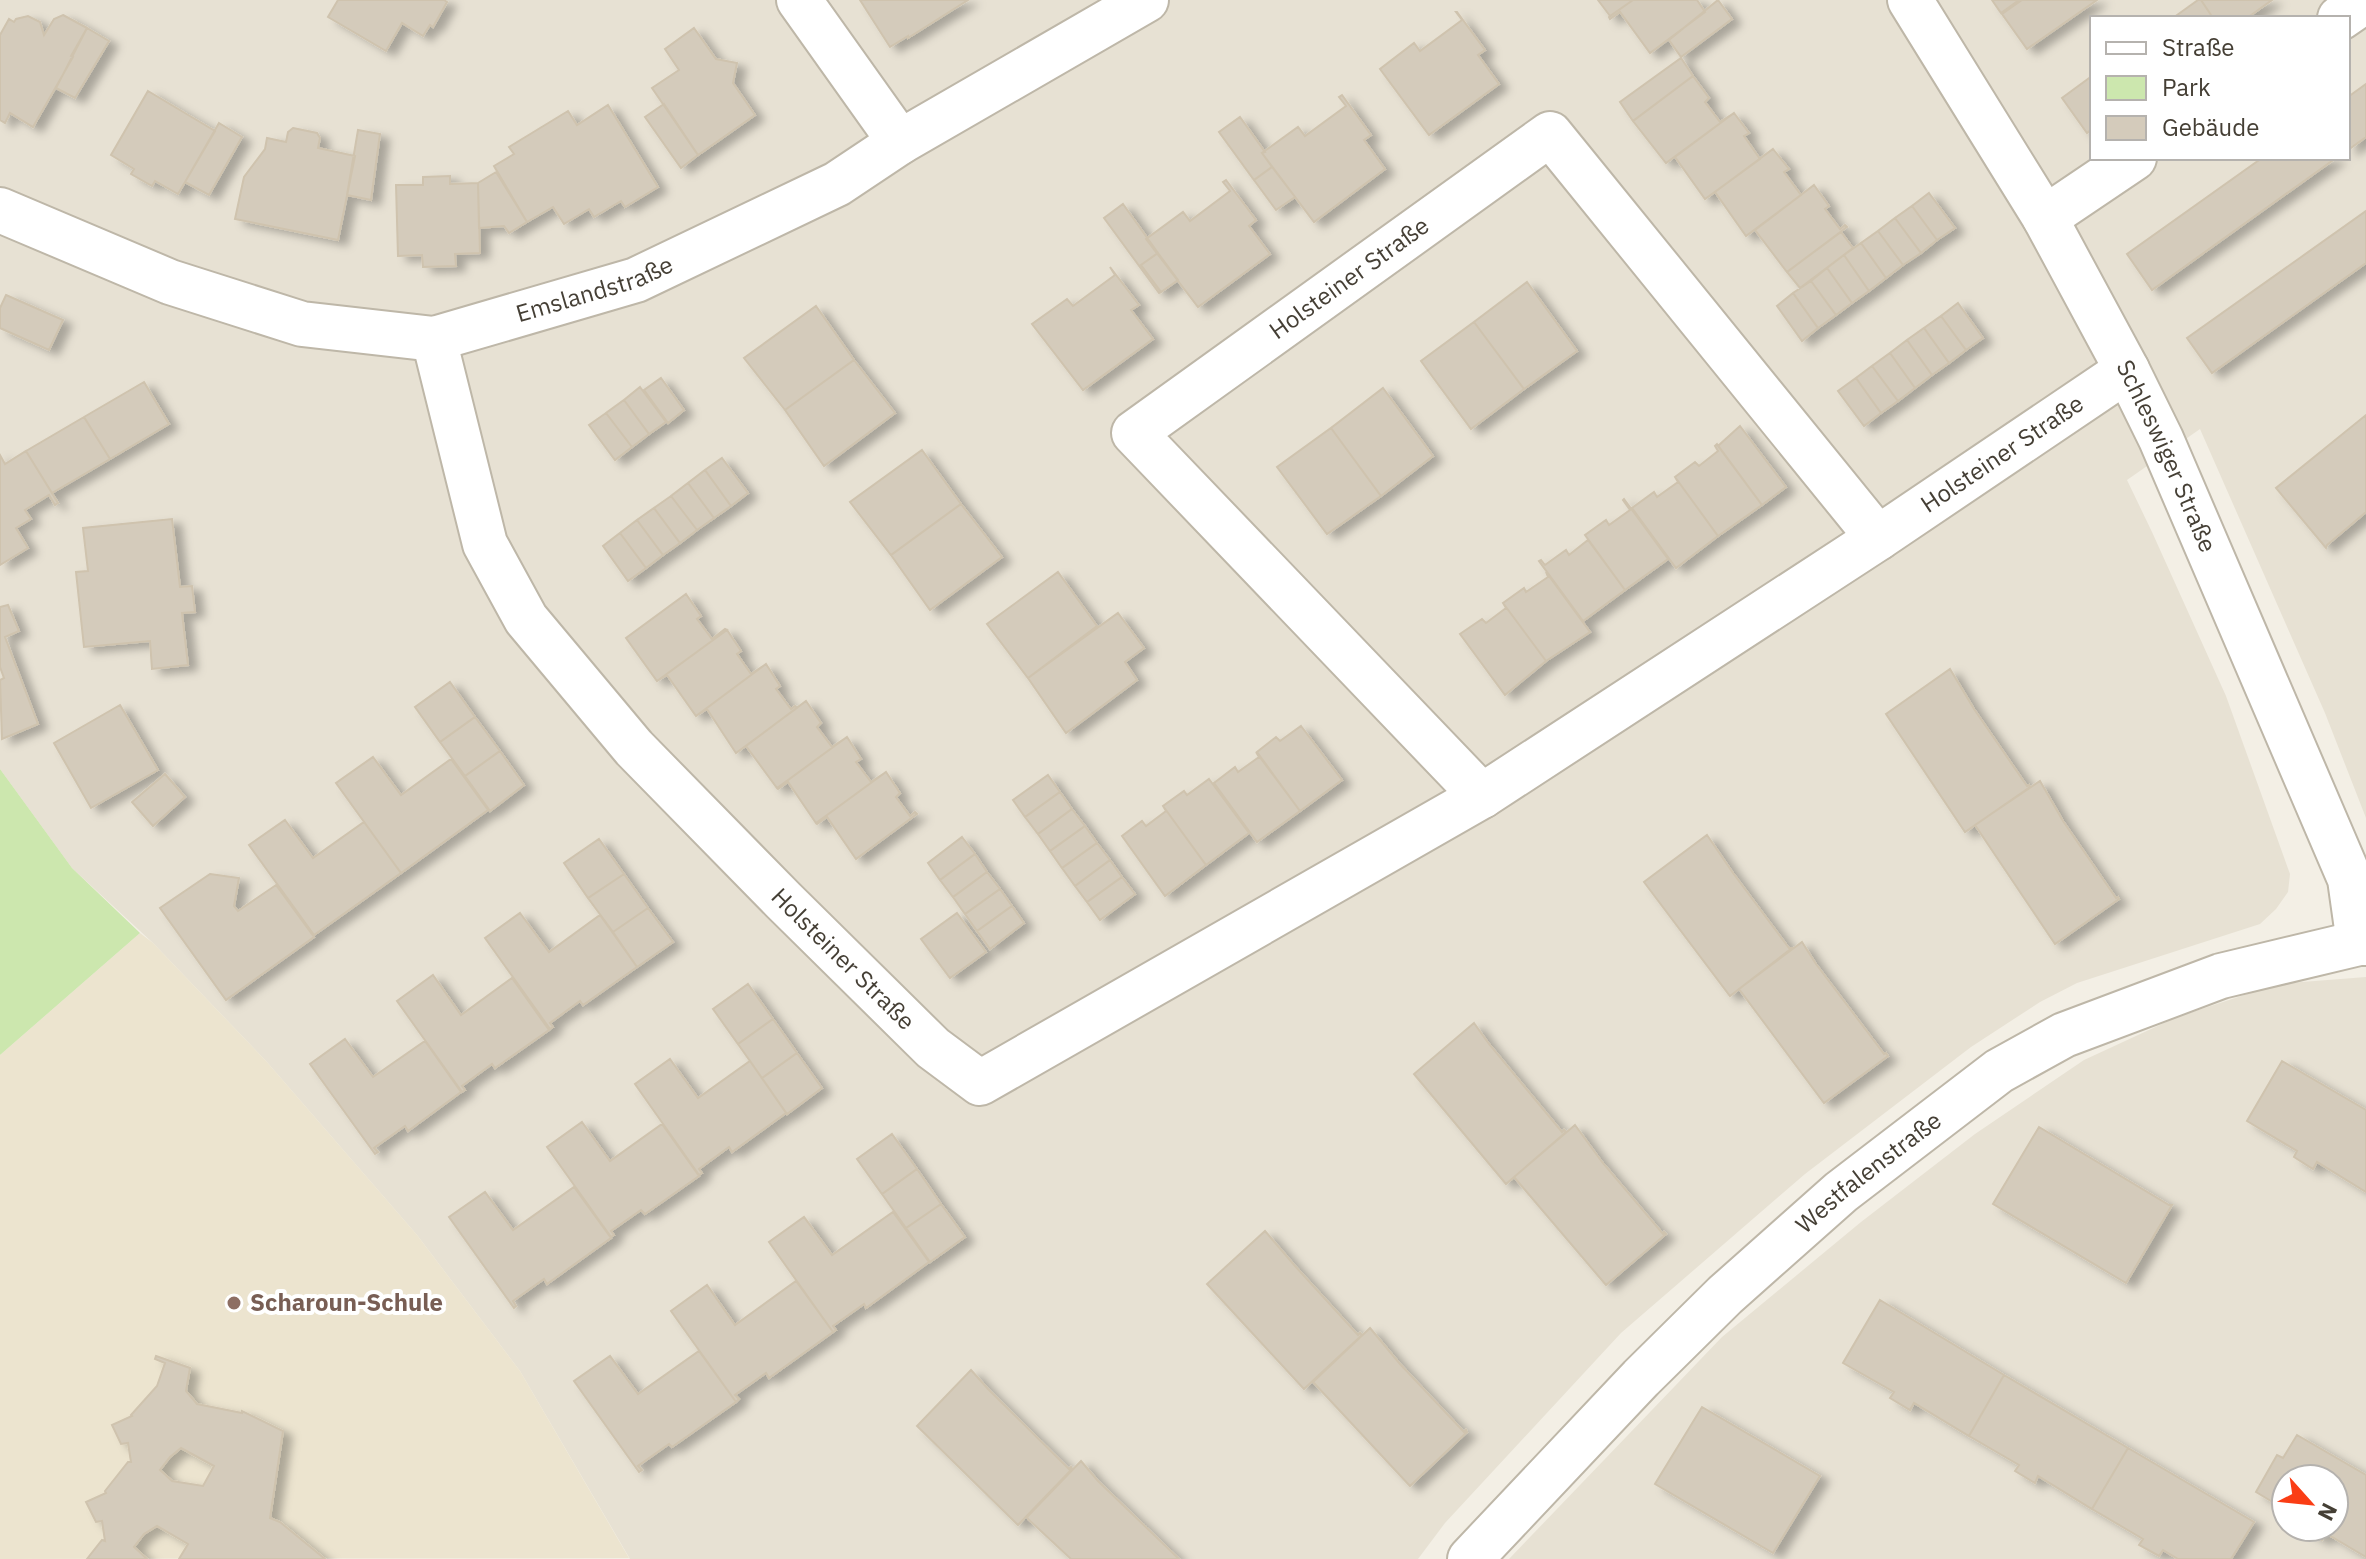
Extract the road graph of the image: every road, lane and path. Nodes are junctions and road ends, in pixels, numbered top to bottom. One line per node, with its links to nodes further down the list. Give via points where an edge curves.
1 (799, 0): 6 (street)
2 (1146, 0): 6 (street, Emslandstraße)
3 (1910, 0): 9 (street, Schleswiger Straße)
4 (2366, 0): 5 (street)
5 (2343, 16)
6 (900, 142): 10 (street, Emslandstraße, via 837,184 636,280)
7 (2131, 160): 9 (street)
8 (0, 210): 10 (street, Emslandstraße, via 170,282 302,324)
9 (2045, 218): 11 (street, Schleswiger Straße)
10 (434, 339): 13 (street, Holsteiner Straße, via 485,544 526,619 634,748 933,1048 980,1083)
11 (2127, 370): 12 (street, Holsteiner Straße); 14 (street, Schleswiger Straße, via 2350,879)
12 (1878, 538): 13 (street, Holsteiner Straße); 13 (street, Holsteiner Straße, via 1550,134 1134,433)
13 (1482, 796)
14 (2363, 943): 15 (street, Westfalenstraße, via 2221,976 2064,1035 1999,1071 1841,1192 1725,1295)
15 (1470, 1559)

